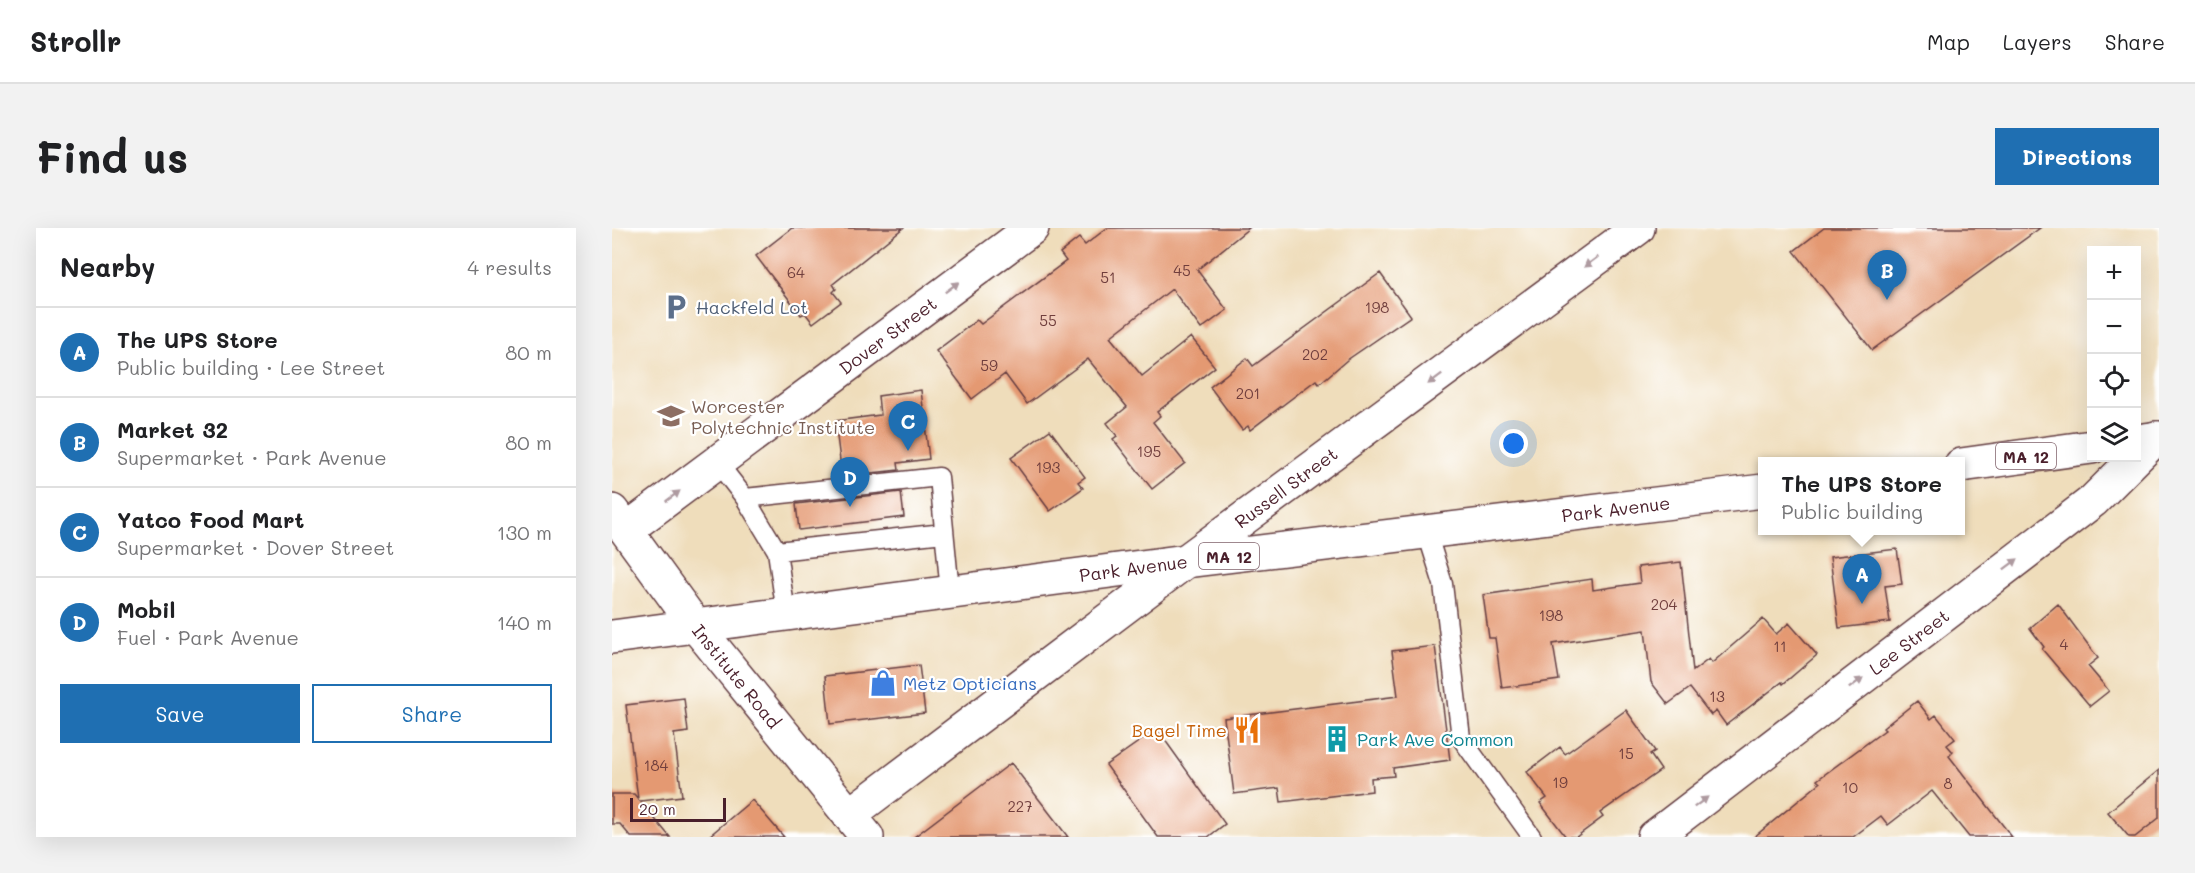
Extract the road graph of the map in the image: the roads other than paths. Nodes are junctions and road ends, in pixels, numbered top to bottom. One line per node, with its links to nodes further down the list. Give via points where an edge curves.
1 (1032, 228): 5 (street, Dover Street, one-way to 1)
2 (1638, 228): 13 (street, Russell Street, one-way to 13)
3 (2150, 439): 20 (street, Lee Street, one-way to 3, via 2093,501)
4 (2087, 448): 6 (street, MA 12)
5 (717, 462): 8 (lane); 9 (street, Dover Street, one-way to 5)
6 (1965, 464)
7 (1758, 492): 11 (street, Park Avenue / MA 12)
8 (745, 498): 10 (lane, via 939,477); 12 (lane)
9 (619, 521): 16 (street, Institute Road)
10 (944, 533): 12 (lane); 14 (lane)
11 (1427, 533): 13 (street, Park Avenue / MA 12); 19 (lane, via 1443,584 1461,738)
12 (777, 551): 15 (lane)
13 (1186, 561): 14 (street, Park Avenue / MA 12); 18 (street, Russell Street)
14 (950, 592): 15 (street, Park Avenue / MA 12)
15 (786, 614): 16 (street, Park Avenue / MA 12)
16 (696, 625): 17 (street, Park Avenue / MA 12); 18 (street, Institute Road)
17 (612, 637)
18 (858, 826)
19 (1532, 837)
20 (1654, 837)

